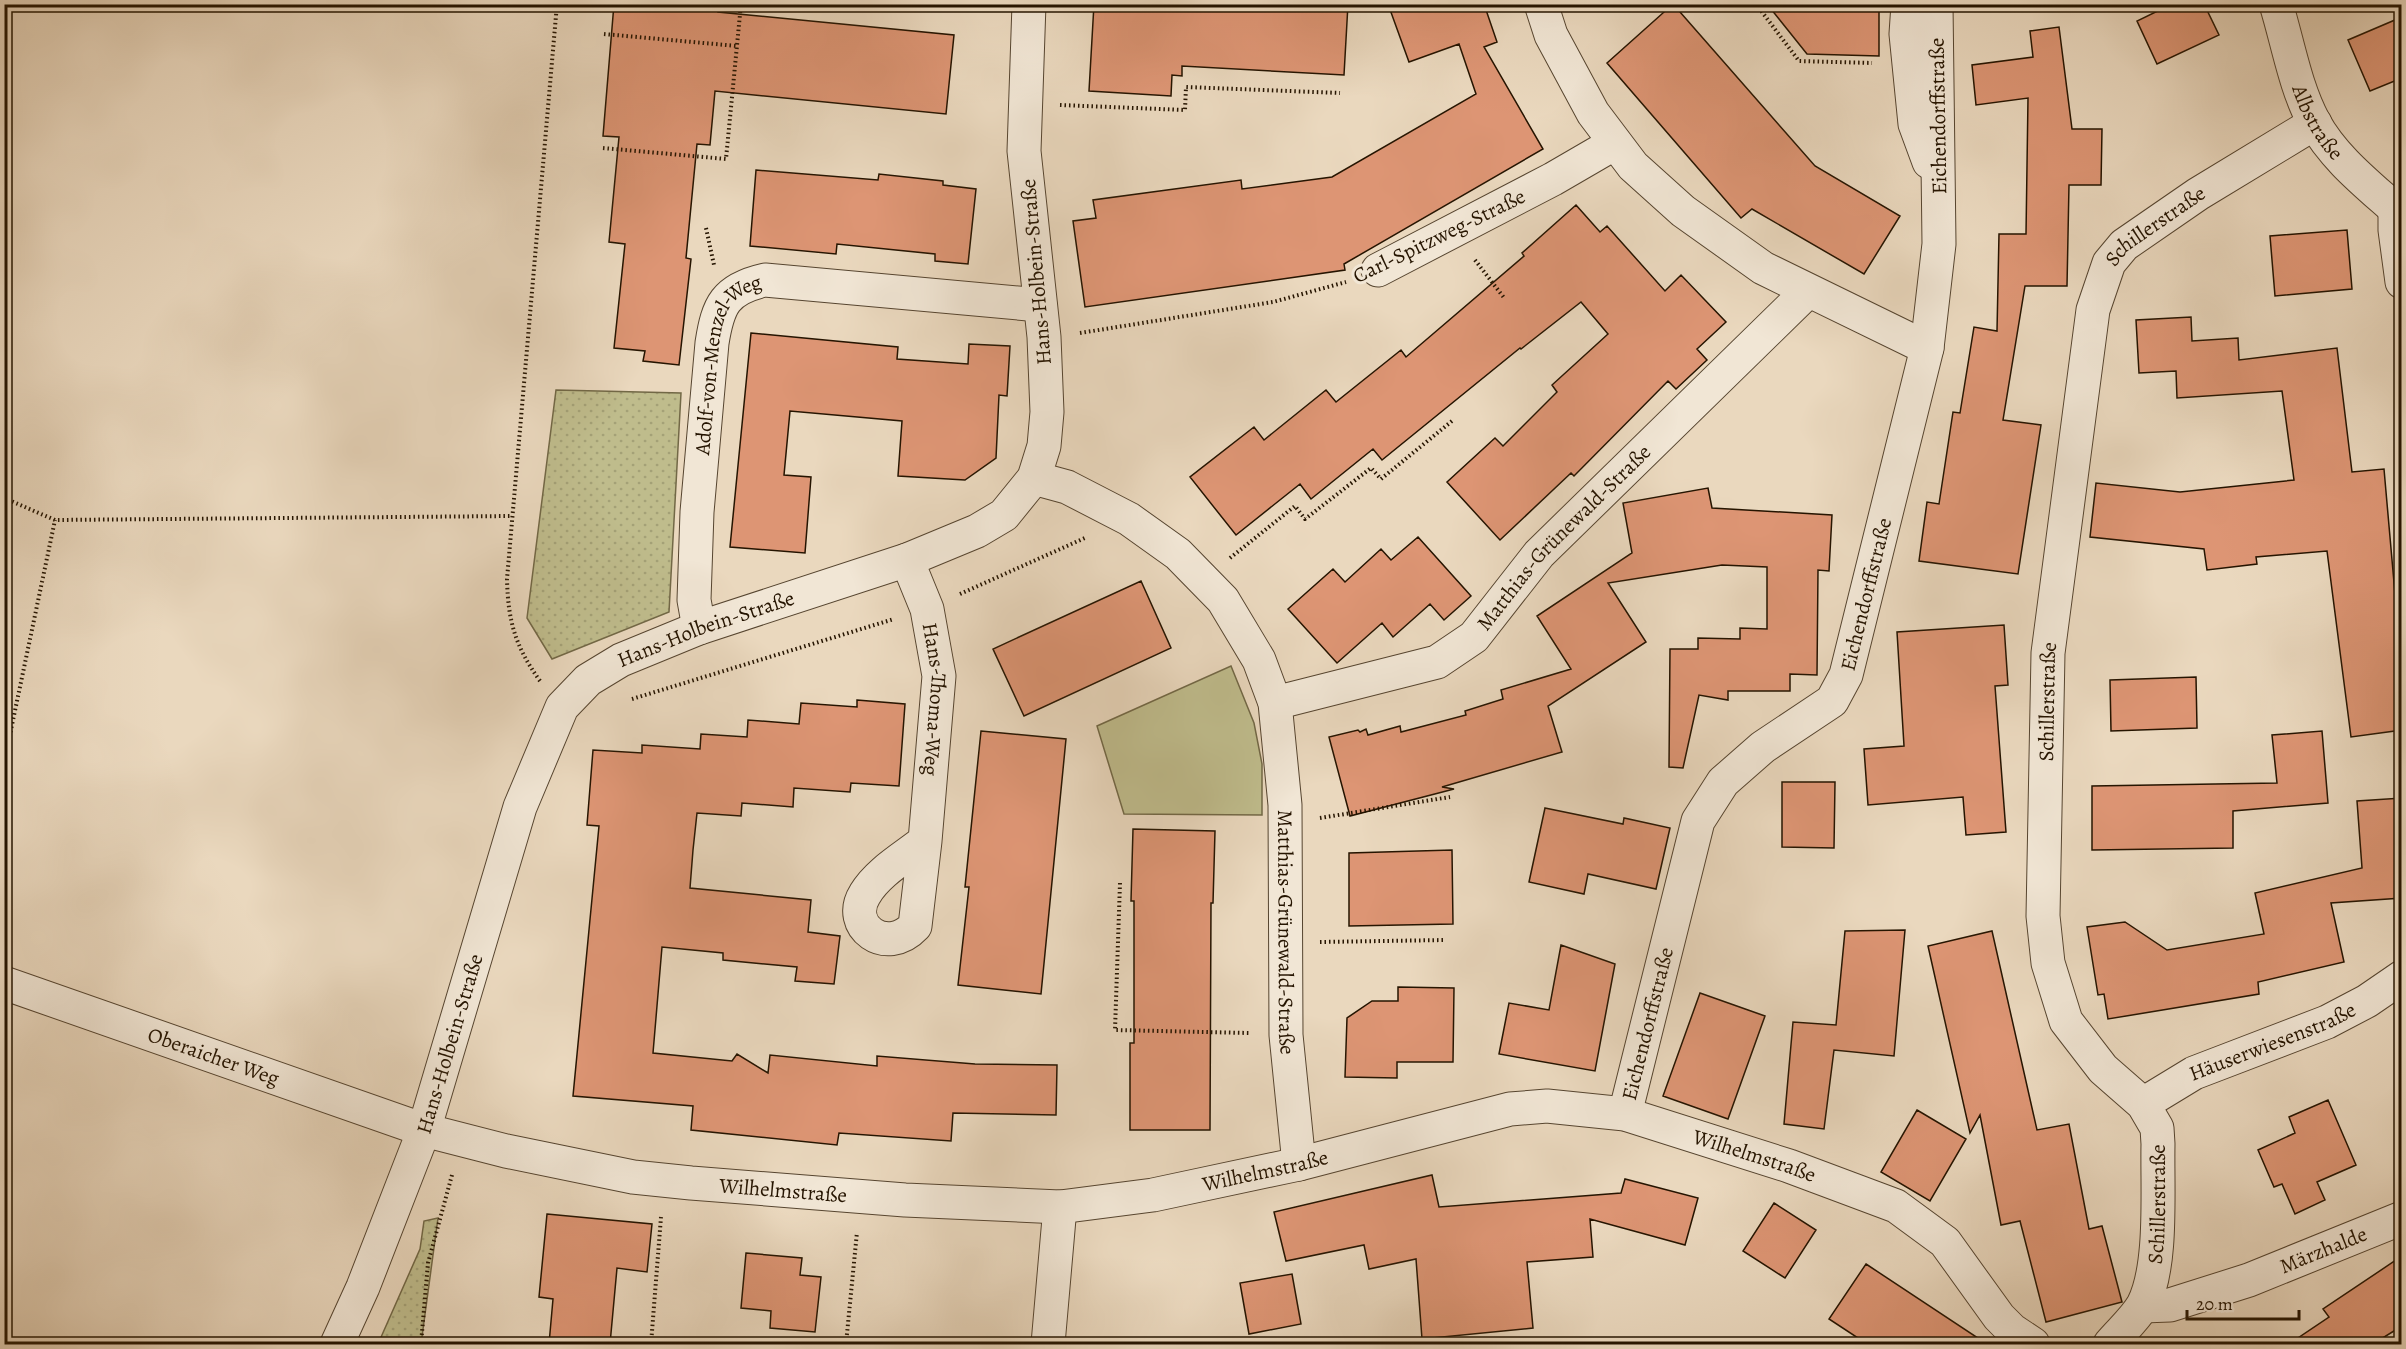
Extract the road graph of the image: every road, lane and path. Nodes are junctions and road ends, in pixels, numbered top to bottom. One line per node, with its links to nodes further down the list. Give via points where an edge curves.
1 (557, 4): 30 (path)
2 (741, 4): 10 (path)
3 (1029, 4): 13 (street, Hans-Holbein-Straße)
4 (1540, 4): 15 (street, via 1551,35 1593,113)
5 (1756, 4): 11 (path, via 1799,61)
6 (1908, 4): 11 (street)
7 (1936, 4): 17 (street, Eichendorffstraße)
8 (2276, 4): 14 (street, Albstraße, via 2302,94)
9 (604, 34): 10 (path)
10 (737, 46): 16 (path, via 726,159)
11 (1909, 64): 17 (street, via 1915,124)
12 (1340, 93): 13 (path, via 1186,87 1185,110)
13 (1026, 104): 24 (street, Hans-Holbein-Straße, via 1024,151)
14 (2315, 123): 18 (street, Albstraße, via 2347,166); 50 (street, Schillerstraße, via 2198,194 2124,245 2109,263 2093,309 2048,653 2043,916 2048,963 2066,1021 2103,1070)
15 (1615, 143): 19 (street, Carl-Spitzweg-Straße); 22 (street, via 1633,166 1683,211 1763,268)
16 (603, 148)
17 (1938, 187): 26 (street, Eichendorffstraße, via 1939,244)
18 (2398, 210): 21 (street, via 2395,230)
19 (1453, 231): 20 (street, Carl-Spitzweg-Straße); 23 (path)
20 (1378, 270): 25 (path, Carl-Spitzweg-Straße, via 1274,302)
21 (2402, 282)
22 (1808, 291): 26 (street); 38 (street, Matthias-Grünewald-Straße, via 1539,554 1474,637 1437,662)
23 (1505, 299)
24 (1040, 305): 28 (street, Hans-Holbein-Straße, via 1047,412 1044,446); 36 (street, Adolf-von-Menzel-Weg, via 765,280 730,293 716,316 712,343 697,512 694,600)
25 (1076, 333)
26 (1927, 348): 51 (street, Eichendorffstraße, via 1846,675 1832,701 1763,747 1723,782 1698,821)
27 (1452, 421): 34 (path, via 1381,479 1371,468 1305,519 1295,506)
28 (1034, 478): 31 (street, Matthias-Grünewald-Straße, via 1067,487); 33 (street, Hans-Holbein-Straße, via 1004,515 977,531)
29 (4, 498): 32 (path)
30 (512, 516): 32 (path); 39 (path, via 507,579 509,617 524,659)
31 (1129, 519): 34 (street, Matthias-Grünewald-Straße, via 1178,554); 35 (path)
32 (55, 520): 40 (path)
33 (907, 560): 35 (street, Hans-Thoma-Weg); 36 (street, Hans-Holbein-Straße)
34 (1203, 579): 38 (street, Matthias-Grünewald-Straße, via 1223,600 1260,660)
35 (927, 609): 37 (path); 43 (street, Hans-Thoma-Weg, via 939,676)
36 (699, 627): 39 (street, Hans-Holbein-Straße, via 621,660 588,680)
37 (624, 702)
38 (1275, 703): 42 (street, Matthias-Grünewald-Straße)
39 (562, 707): 52 (street, Hans-Holbein-Straße, via 520,807)
40 (4, 763)
41 (1450, 797): 42 (path)
42 (1285, 824): 46 (street, Matthias-Grünewald-Straße)
43 (925, 841)
44 (1119, 883): 49 (path, via 1115,1030)
45 (1445, 940): 46 (path)
46 (1286, 943): 49 (street, Matthias-Grünewald-Straße)
47 (2402, 977): 50 (street, Häuserwiesenstraße, via 2327,1022 2194,1073)
48 (4, 983): 52 (street, Oberaicher Weg)
49 (1286, 1035): 54 (street, Matthias-Grünewald-Straße)
50 (2143, 1104): 59 (street, Schillerstraße, via 2157,1128 2158,1144 2155,1258)
51 (1625, 1114): 54 (street, Wilhelmstraße, via 1547,1106 1510,1109); 65 (street, Wilhelmstraße, via 1789,1166 1896,1206 1945,1242 1999,1317)
52 (423, 1130): 53 (street, Wilhelmstraße); 60 (street, Hans-Holbein-Straße)
53 (462, 1140): 55 (street, Wilhelmstraße, via 633,1177); 61 (path, via 428,1263)
54 (1299, 1164): 57 (street, Wilhelmstraße, via 1153,1195)
55 (664, 1180): 56 (street, Wilhelmstraße); 62 (path)
56 (860, 1197): 57 (street, Wilhelmstraße); 63 (path)
57 (1059, 1207): 64 (street)
58 (2402, 1218): 59 (street, Märzhalde, via 2249,1280 2170,1305)
59 (2143, 1306): 66 (street, Schillerstraße)
60 (337, 1344)
61 (421, 1344)
62 (651, 1344)
63 (846, 1344)
64 (1048, 1344)
65 (2033, 1344)
66 (2110, 1344)

